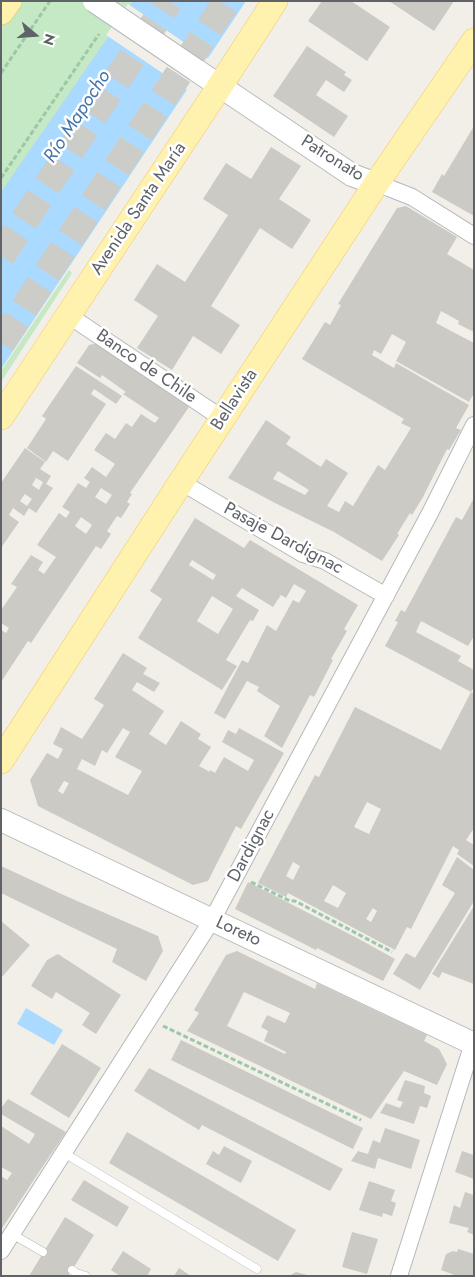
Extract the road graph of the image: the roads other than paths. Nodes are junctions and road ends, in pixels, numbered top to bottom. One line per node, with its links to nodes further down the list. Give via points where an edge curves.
1 (9, 1): 4 (main road)
2 (94, 1): 6 (main road, Patronato, bridge)
3 (275, 1): 6 (main road, Avenida Santa María)
4 (1, 12)
5 (474, 40): 7 (main road, Bellavista)
6 (220, 86): 7 (main road, Patronato, via 352,175); 9 (main road, Avenida Santa María)
7 (376, 184): 8 (street, Patronato, via 412,197); 11 (main road, Bellavista)
8 (474, 236)
9 (68, 315): 10 (main road, Avenida Santa María); 11 (street, Banco de Chile)
10 (1, 417)
11 (223, 418): 13 (main road, Bellavista)
12 (474, 425): 14 (street, Dardignac)
13 (181, 482): 14 (street, Pasaje Dardignac, via 302,554 325,561); 15 (main road, Bellavista)
14 (386, 596): 17 (street, Dardignac)
15 (1, 762)
16 (1, 820): 17 (main road, Loreto)
17 (212, 920): 18 (main road, Loreto); 19 (street, Dardignac)
18 (473, 1042): 26 (street)
19 (64, 1153): 20 (street, Dardignac); 23 (lane)
20 (12, 1234): 21 (street, Dardignac); 22 (lane)
21 (1, 1251)
22 (43, 1252)
23 (257, 1269)
24 (72, 1270): 25 (lane)
25 (86, 1276)
26 (399, 1276)

